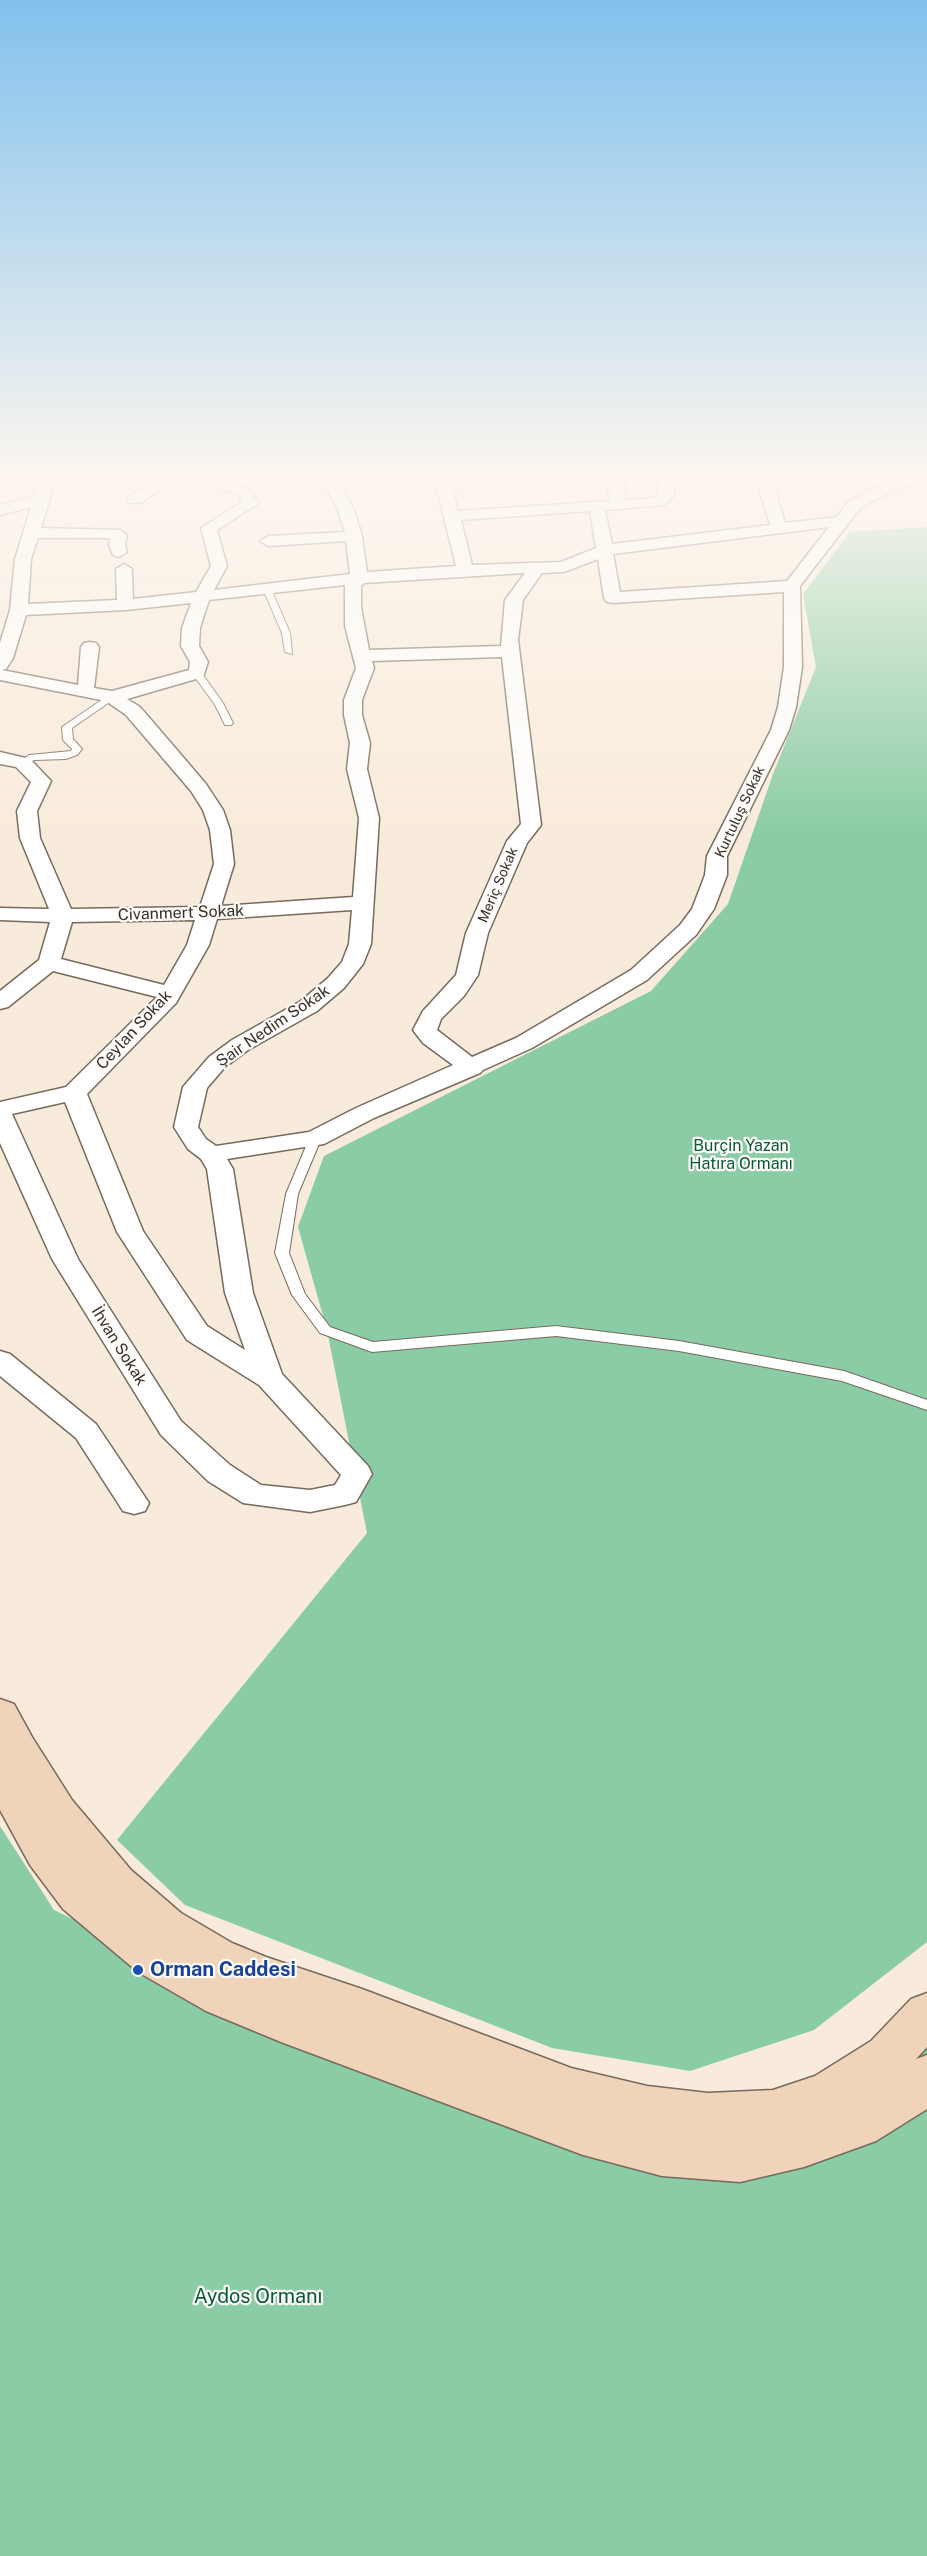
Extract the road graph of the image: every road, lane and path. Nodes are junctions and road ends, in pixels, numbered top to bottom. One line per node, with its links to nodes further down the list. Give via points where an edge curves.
1 (19, 597): 11 (street)
2 (125, 597): 10 (street)
3 (191, 597): 10 (street)
4 (202, 597): 17 (street, via 189,646 199,662)
5 (271, 597): 14 (lane, via 286,633)
6 (352, 597): 15 (street, Şair Nedim Sokak)
7 (516, 597): 13 (street, Meriç Sokak)
8 (792, 597): 31 (street, Kurtuluş Sokak, via 793,667 787,707 780,730 717,856 716,875 703,909 688,930 639,975 524,1043)
9 (0, 604): 11 (street)
10 (126, 605): 11 (street)
11 (20, 607): 16 (street)
12 (90, 647): 19 (street, via 87,685)
13 (510, 651): 15 (street); 31 (street, Meriç Sokak, via 531,825 517,841 477,933 467,975 431,1016 425,1030 430,1038)
14 (289, 652)
15 (362, 656): 24 (street, Şair Nedim Sokak, via 365,668 353,708 360,743 357,769 369,818)
16 (0, 665)
17 (197, 673): 20 (street); 21 (lane)
18 (0, 675): 19 (street, Ceylan Sokak)
19 (83, 690): 20 (street, Ceylan Sokak)
20 (112, 697): 23 (lane, via 67,727 68,740 77,749 74,753 32,757); 25 (street, Ceylan Sokak, via 133,711 213,810 224,864)
21 (228, 723)
22 (0, 758): 23 (street)
23 (23, 763): 27 (street, via 41,781 27,811 30,838)
24 (362, 903): 25 (street, Civanmert Sokak); 36 (street, Şair Nedim Sokak, via 360,944 352,964 336,983 309,1006 240,1045 217,1062 195,1087 186,1127 197,1144)
25 (209, 913): 27 (street, Civanmert Sokak); 29 (street, Ceylan Sokak, via 198,945)
26 (0, 914): 27 (street, Civanmert Sokak)
27 (63, 916): 28 (street)
28 (49, 963): 29 (street); 30 (street)
29 (170, 993): 32 (street, Ceylan Sokak)
30 (0, 1002)
31 (472, 1068): 35 (street, Kurtuluş Sokak, via 365,1113)
32 (74, 1093): 33 (street); 38 (street, via 130,1232 197,1333)
33 (0, 1109)
34 (0, 1115): 40 (street, İhvan Sokak, via 65,1259 171,1428 219,1473 254,1495)
35 (315, 1139): 36 (street, Kurtuluş Sokak); 39 (lane, via 292,1194 282,1252 299,1295 325,1330 372,1347 556,1331 679,1346 844,1376)
36 (211, 1154): 38 (street, Şair Nedim Sokak, via 220,1169 239,1293)
37 (0, 1361): 41 (street, via 86,1431)
38 (269, 1378): 40 (street, Şair Nedim Sokak, via 357,1474 345,1494)
39 (927, 1405)
40 (310, 1501)
41 (134, 1503)
42 (0, 1716): 44 (street, via 57,1812 115,1884 165,1927 216,1957 257,1975 362,2010 571,2090 647,2109 708,2116 773,2113 829,2094 888,2056)
43 (0, 1770): 45 (street, via 45,1852 79,1894 154,1958 222,1996 286,2023 583,2132 662,2152 740,2158 804,2144 859,2125 907,2096)
44 (927, 2014)
45 (927, 2077)

